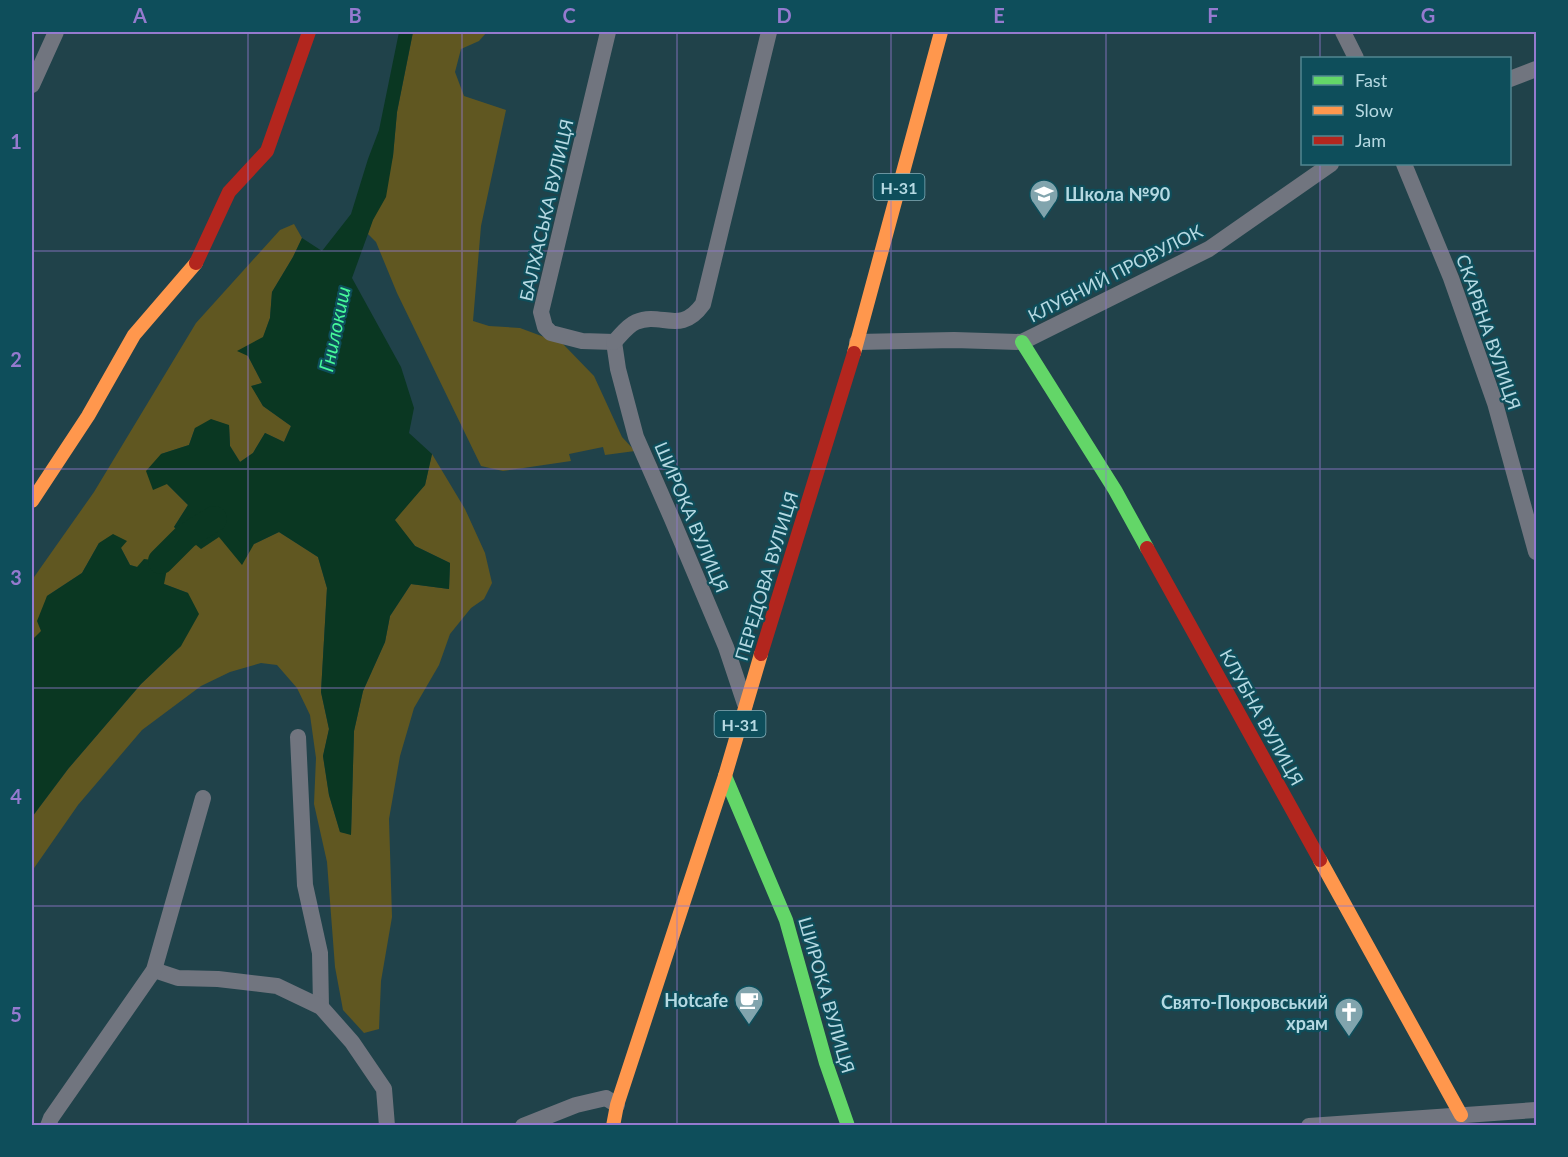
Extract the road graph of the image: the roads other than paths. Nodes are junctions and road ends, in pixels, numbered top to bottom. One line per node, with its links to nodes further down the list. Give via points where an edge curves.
1 (56, 32): 10 (street)
2 (309, 32): 16 (main road, via 267,151 229,192 197,261 134,335 88,416)
3 (608, 32): 13 (street, БАЛХАСЬКА ВУЛИЦЯ, via 541,312 550,333)
4 (769, 32): 13 (street, via 703,304 682,321 638,321)
5 (941, 32): 14 (main road, ПЕРЕДОВА ВУЛИЦЯ / Н-31)
6 (1343, 32): 7 (street)
7 (1356, 57)
8 (1536, 69): 9 (street)
9 (1511, 78)
10 (32, 85)
11 (1330, 165): 15 (street, КЛУБНИЙ ПРОВУЛОК, via 1209,249)
12 (1404, 165): 17 (street, СКАРБНА ВУЛИЦЯ, via 1451,278 1495,404)
13 (614, 342): 18 (street, ШИРОКА ВУЛИЦЯ, via 636,437 726,647)
14 (857, 342): 15 (street, КЛУБНИЙ ПРОВУЛОК); 18 (main road, ПЕРЕДОВА ВУЛИЦЯ / Н-31)
15 (1022, 342): 26 (main road, КЛУБНА ВУЛИЦЯ, via 1121,501)
16 (32, 501)
17 (1536, 552)
18 (746, 704): 20 (main road, ПЕРЕДОВА ВУЛИЦЯ / Н-31)
19 (298, 737): 23 (street, via 305,885 321,953)
20 (725, 776): 24 (main road, ПЕРЕДОВА ВУЛИЦЯ / Н-31); 32 (main road, ШИРОКА ВУЛИЦЯ, via 786,920 825,1063)
21 (203, 798): 22 (street)
22 (154, 970): 23 (street, via 178,978 277,986); 27 (street)
23 (321, 1007): 28 (street, via 352,1042 384,1089)
24 (617, 1105): 29 (street, via 606,1098); 30 (main road, ПЕРЕДОВА ВУЛИЦЯ); 31 (main road, Н-31)
25 (1536, 1110): 26 (street)
26 (1461, 1115): 33 (street)
27 (48, 1125)
28 (387, 1125)
29 (523, 1125)
30 (608, 1125)
31 (613, 1125)
32 (848, 1125)
33 (1309, 1125)

